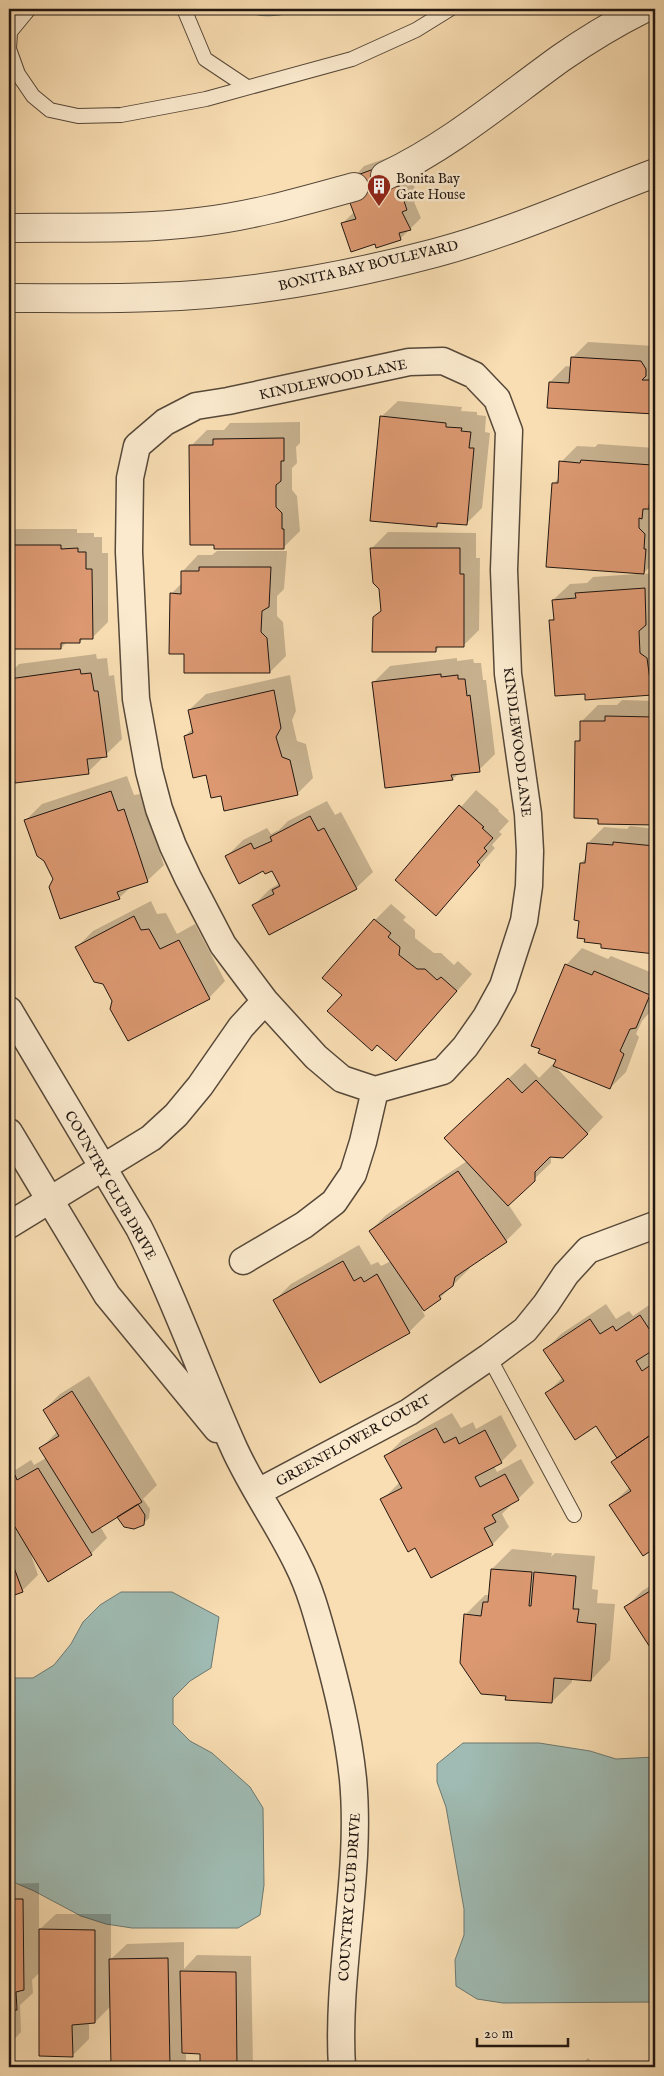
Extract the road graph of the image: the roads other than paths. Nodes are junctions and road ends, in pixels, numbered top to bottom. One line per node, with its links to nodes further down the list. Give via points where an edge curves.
1 (29, 9): 5 (lane, via 10,32 9,48 18,74 33,96 50,110 78,116 121,115 206,99)
2 (184, 9): 5 (lane, via 205,59)
3 (450, 9): 5 (lane, via 416,30 352,59)
4 (643, 9): 7 (street, via 563,57 414,162)
5 (247, 87)
6 (655, 172): 10 (street, BONITA BAY BOULEVARD, via 506,230 436,253 308,281 232,292 156,297)
7 (385, 176)
8 (354, 187): 9 (street, via 276,208 199,222)
9 (9, 228)
10 (9, 298)
11 (266, 1001): 13 (street, KINDLEWOOD LANE, via 316,1057 342,1079); 13 (street, KINDLEWOOD LANE, via 223,945 188,878 159,809 149,771 136,699 129,552 130,478 137,446 165,422 196,406 409,362 443,362 474,375 497,399 509,431 504,580 508,674 528,814 529,886 524,921 503,986 465,1048 443,1071); 15 (street, via 241,1027 176,1115 151,1138)
12 (9, 1010): 15 (street, COUNTRY CLUB DRIVE)
13 (375, 1090): 19 (street, via 353,1174 334,1202)
14 (9, 1132): 16 (street, COUNTRY CLUB DRIVE)
15 (102, 1166): 16 (street); 21 (street, COUNTRY CLUB DRIVE, via 156,1261)
16 (49, 1200): 17 (street); 21 (street, COUNTRY CLUB DRIVE, via 107,1295)
17 (9, 1225)
18 (655, 1225): 20 (street, GREENFLOWER COURT, via 588,1250 524,1330)
19 (242, 1261)
20 (489, 1357): 22 (street, GREENFLOWER COURT, via 409,1412); 23 (lane)
21 (235, 1450): 22 (street, COUNTRY CLUB DRIVE)
22 (258, 1492): 24 (street, COUNTRY CLUB DRIVE, via 283,1535 312,1598 341,1700 353,1778 354,1856 341,2005)
23 (574, 1515)
24 (342, 2067)

